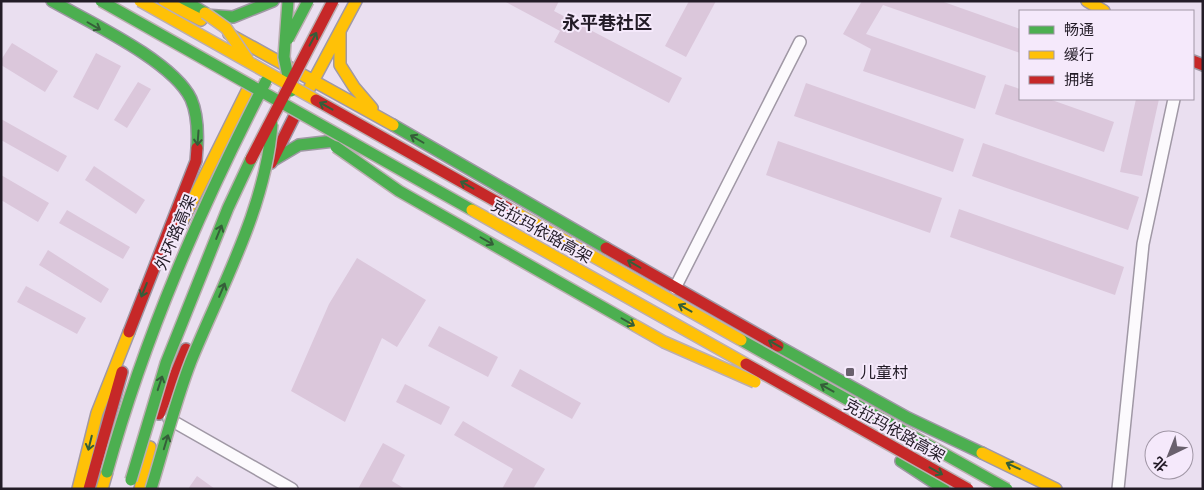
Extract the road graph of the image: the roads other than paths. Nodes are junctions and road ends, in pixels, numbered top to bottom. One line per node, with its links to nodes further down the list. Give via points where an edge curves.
1 (52, 1): 29 (main road, one-way to 29, via 145,55 171,75 190,97 198,129 196,162 97,414)
2 (102, 1): 19 (main road); 27 (main road, 克拉玛依路高架, bridge)
3 (140, 1): 38 (main road, 克拉玛依路高架, one-way to 3, bridge)
4 (164, 1): 14 (main road)
5 (185, 1): 34 (main road, one-way to 5, bridge, via 190,364 256,204 270,150 272,126 268,102 244,52 226,28)
6 (273, 1): 14 (main road, via 234,16)
7 (288, 1): 27 (main road, one-way to 27, bridge, via 284,70 296,108 321,136 399,191 664,342)
8 (293, 1): 17 (main road)
9 (308, 1): 31 (main road, 外环路高架, bridge, via 207,197 176,269 115,438)
10 (333, 1): 32 (main road, one-way to 10, bridge, via 166,363 228,208 259,141)
11 (356, 1): 15 (main road)
12 (1087, 1): 13 (main road)
13 (1102, 10)
14 (189, 14): 17 (main road)
15 (340, 32): 18 (main road); 22 (main road, via 340,65)
16 (800, 42): 25 (street)
17 (271, 45): 18 (main road); 19 (main road)
18 (314, 80): 21 (main road); 22 (main road)
19 (249, 87): 21 (main road); 30 (main road, via 183,219 120,378)
20 (1174, 100): 41 (street, via 1143,244)
21 (296, 113): 23 (main road); 24 (main road)
22 (380, 118): 25 (main road, one-way to 22)
23 (343, 140): 24 (main road, via 299,145); 36 (main road, via 846,426)
24 (272, 161): 26 (main road, via 239,223)
25 (675, 288): 28 (main road, one-way to 25, via 908,418)
26 (159, 414): 33 (main road); 35 (street)
27 (914, 459): 37 (main road, 克拉玛依路高架, one-way to 37, bridge)
28 (1039, 478): 39 (main road); 40 (main road)
29 (78, 489)
30 (89, 489)
31 (102, 489)
32 (129, 489)
33 (140, 489)
34 (151, 489)
35 (292, 489)
36 (944, 489)
37 (968, 489)
38 (1006, 489)
39 (1023, 489)
40 (1056, 489)
41 (1118, 489)

